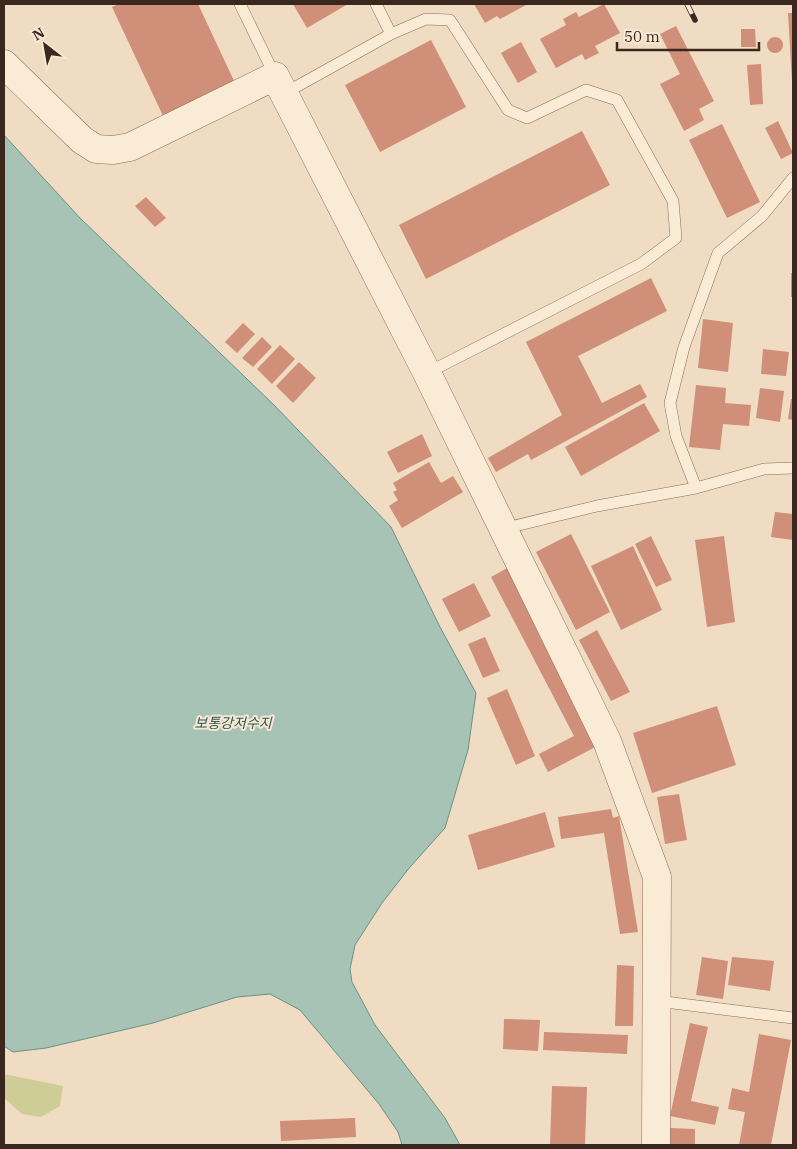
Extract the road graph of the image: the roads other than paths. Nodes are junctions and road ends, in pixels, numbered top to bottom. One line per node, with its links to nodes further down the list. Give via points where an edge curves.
1 (240, 4): 5 (lane)
2 (376, 4): 3 (lane)
3 (391, 34): 5 (lane); 7 (lane, via 426,19 450,20 508,110 527,118 586,90 617,100 673,201 676,238 641,264)
4 (4, 64): 5 (street, via 82,140 96,149 130,147)
5 (280, 84): 7 (street)
6 (793, 178): 9 (lane, via 762,216 718,253 684,347 670,403 676,436)
7 (427, 373): 10 (street)
8 (793, 468): 9 (lane, via 764,469)
9 (696, 488): 10 (lane, via 597,506)
10 (502, 529): 11 (street, via 607,741 657,877)
11 (657, 1001): 12 (lane); 13 (street)
12 (793, 1018)
13 (656, 1145)

